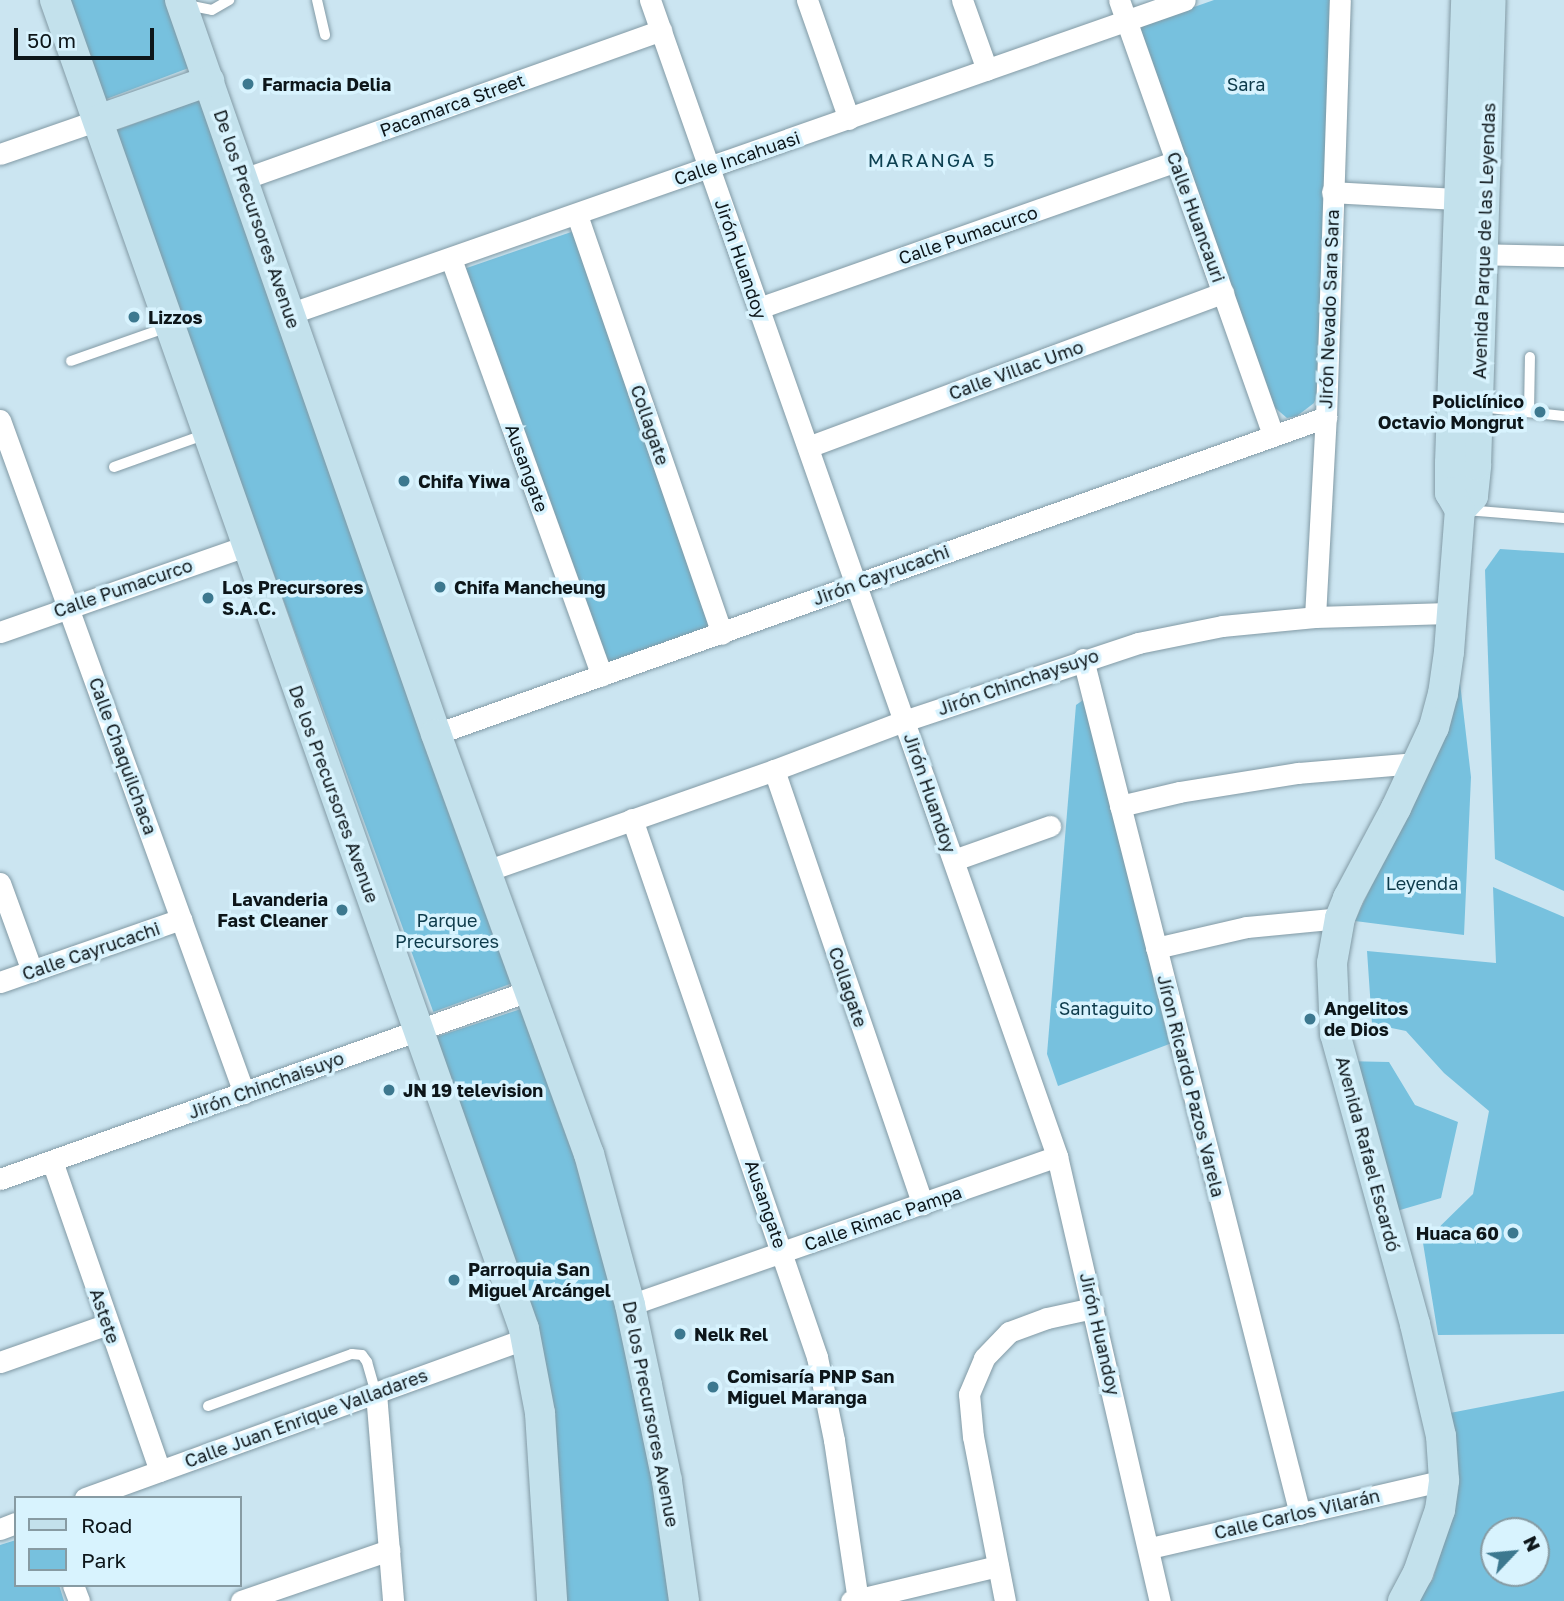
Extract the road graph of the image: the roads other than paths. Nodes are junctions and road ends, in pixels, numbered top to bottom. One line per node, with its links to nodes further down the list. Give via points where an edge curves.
1 (36, 0): 15 (main road)
2 (55, 0): 15 (main road, De los Precursores Avenue)
3 (229, 0): 13 (lane, via 212,10)
4 (317, 0): 17 (lane)
5 (650, 0): 16 (street, Jirón Huandoy)
6 (807, 0): 20 (street)
7 (962, 0): 18 (street)
8 (1119, 0): 14 (street, Calle Huancauri)
9 (1185, 0): 14 (street, Calle Incahuasi)
10 (1340, 0): 26 (street, Jirón Nevado Sara Sara)
11 (1466, 0): 27 (main road, Avenida Parque de las Leyendas)
12 (1491, 0): 27 (main road, Avenida Parque de las Leyendas)
13 (188, 2): 19 (main road, De los Precursores Avenue)
14 (1127, 21): 18 (street, Calle Incahuasi); 23 (street, Calle Huancauri)
15 (65, 28): 21 (main road, De los Precursores Avenue)
16 (661, 30): 24 (street, Jirón Huandoy); 25 (street, Pacamarca Street)
17 (325, 35)
18 (987, 70): 20 (street, Calle Incahuasi)
19 (209, 81): 21 (main road); 25 (main road, De los Precursores Avenue)
20 (849, 119): 24 (street, Calle Incahuasi)
21 (98, 120): 22 (street); 35 (main road, De los Precursores Avenue)
22 (0, 154)
23 (1177, 161): 32 (street, Calle Huancauri); 33 (street, Calle Pumacurco)
24 (709, 168): 28 (street, Calle Incahuasi); 33 (street, Jirón Huandoy)
25 (243, 180): 34 (main road, De los Precursores Avenue)
26 (1332, 192): 27 (street); 40 (street, Jirón Nevado Sara Sara)
27 (1471, 200): 29 (main road, Avenida Parque de las Leyendas)
28 (577, 215): 31 (street, Calle Incahuasi); 56 (street, Collagate)
29 (1470, 254): 30 (street); 38 (main road, Avenida Parque de las Leyendas); 48 (main road, Avenida Parque de las Leyendas, via 1450,493)
30 (1564, 256)
31 (451, 259): 34 (street, Calle Incahuasi); 58 (street, Ausangate)
32 (1223, 293): 44 (street, Calle Huancauri); 45 (street, Calle Villac Umo)
33 (759, 308): 45 (street, Jirón Huandoy)
34 (289, 314): 60 (main road, De los Precursores Avenue)
35 (169, 326): 37 (lane); 43 (main road, De los Precursores Avenue)
36 (1530, 357): 39 (lane)
37 (71, 361)
38 (1479, 407): 39 (lane); 48 (main road, Avenida Parque de las Leyendas, via 1473,496)
39 (1529, 412): 41 (lane)
40 (1326, 416): 44 (street, Jirón Cayrucachi); 54 (street, Jirón Nevado Sara Sara)
41 (1564, 416)
42 (0, 420): 46 (street, Calle Chaquilchaca)
43 (206, 434): 47 (lane); 50 (main road, De los Precursores Avenue)
44 (1273, 434): 51 (street, Jirón Cayrucachi)
45 (808, 447): 51 (street, Jirón Huandoy)
46 (8, 466): 52 (street, Calle Chaquilchaca)
47 (114, 467)
48 (1460, 510): 49 (lane); 53 (main road, Avenida Rafael Escardó)
49 (1564, 518)
50 (245, 546): 52 (street, Calle Pumacurco); 75 (main road, De los Precursores Avenue)
51 (856, 583): 56 (street, Jirón Cayrucachi); 59 (street, Jirón Huandoy)
52 (69, 607): 55 (street, Calle Pumacurco); 70 (street, Calle Chaquilchaca)
53 (1449, 613): 54 (street, Jirón Chinchaysuyo); 61 (main road, Avenida Rafael Escardó, via 1443,694)
54 (1315, 617): 57 (street, Jirón Chinchaysuyo, via 1222,626)
55 (0, 632)
56 (722, 634): 58 (street, Jirón Cayrucachi)
57 (1083, 659): 59 (street, Jirón Chinchaysuyo); 63 (street, Jíron Ricardo Pazos Varela)
58 (602, 676): 60 (street, Jirón Cayrucachi)
59 (904, 721): 62 (street, Jirón Chinchaysuyo); 66 (street, Jirón Huandoy)
60 (436, 734): 67 (main road, De los Precursores Avenue)
61 (1418, 763): 63 (street, via 1250,780); 69 (main road, Avenida Rafael Escardó)
62 (774, 770): 64 (street, Jirón Chinchaysuyo); 80 (street, Collagate)
63 (1121, 806): 71 (street, Jíron Ricardo Pazos Varela)
64 (632, 819): 67 (street, Jirón Chinchaysuyo); 81 (street, Ausangate)
65 (1050, 826): 66 (street)
66 (954, 860): 77 (street, Jirón Huandoy)
67 (486, 871): 74 (main road, De los Precursores Avenue)
68 (0, 883): 72 (street)
69 (1340, 918): 71 (street, via 1247,927); 90 (main road, Avenida Rafael Escardó, via 1332,963 1335,1034 1431,1388)
70 (181, 919): 72 (street, Calle Cayrucachi); 76 (street, Calle Chaquilchaca)
71 (1156, 948): 92 (street, Jíron Ricardo Pazos Varela)
72 (32, 971): 73 (street, Calle Cayrucachi)
73 (0, 982)
74 (531, 990): 75 (street, Jirón Chinchaisuyo); 82 (main road, De los Precursores Avenue, via 589,1154)
75 (418, 1031): 76 (street, Jirón Chinchaisuyo); 85 (main road, De los Precursores Avenue)
76 (244, 1093): 78 (street, Jirón Chinchaisuyo)
77 (1057, 1156): 80 (street, Calle Rimac Pampa); 83 (street, Jirón Huandoy)
78 (52, 1161): 79 (street, Jirón Chinchaisuyo); 84 (street, Astete)
79 (0, 1179)
80 (923, 1203): 81 (street, Calle Rimac Pampa)
81 (783, 1253): 82 (street, Calle Rimac Pampa); 96 (street, Ausangate, via 817,1357 834,1440)
82 (630, 1305): 100 (main road, De los Precursores Avenue, via 667,1481)
83 (1093, 1308): 93 (street, Jirón Huandoy); 95 (street, via 1009,1332 984,1357 969,1394)
84 (108, 1324): 86 (street); 89 (street, Astete)
85 (526, 1338): 87 (street, Calle Juan Enrique Valladares); 99 (main road, De los Precursores Avenue, via 540,1413)
86 (0, 1362)
87 (376, 1393): 88 (lane, via 367,1362 362,1355 352,1354); 89 (street, Calle Juan Enrique Valladares); 94 (street)
88 (208, 1406)
89 (160, 1471): 91 (street, Calle Juan Enrique Valladares)
90 (1444, 1480): 92 (street, Calle Carlos Vilarán); 103 (main road, Avenida Rafael Escardó, via 1431,1541)
91 (91, 1496)
92 (1300, 1514): 93 (street, Calle Carlos Vilarán)
93 (1150, 1548): 102 (street, Jirón Huandoy)
94 (389, 1550): 97 (street); 98 (street)
95 (998, 1566): 96 (street); 101 (street)
96 (854, 1600)
97 (241, 1601)
98 (393, 1601)
99 (552, 1601)
100 (684, 1601)
101 (1005, 1601)
102 (1160, 1601)
103 (1403, 1601)

